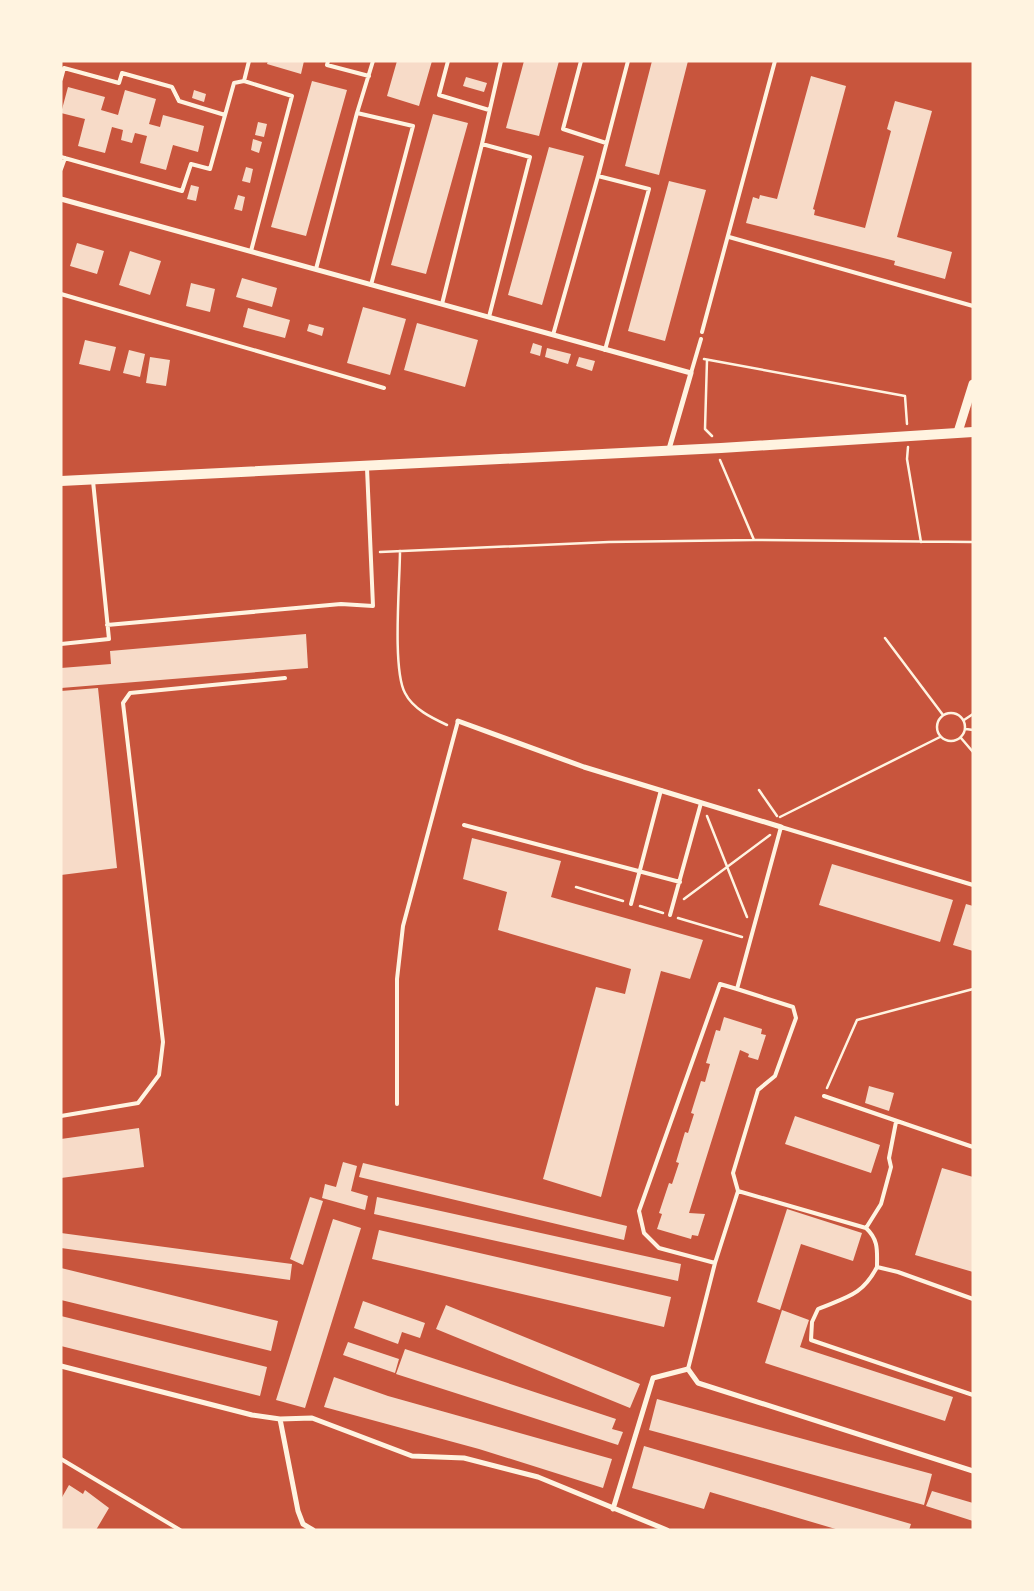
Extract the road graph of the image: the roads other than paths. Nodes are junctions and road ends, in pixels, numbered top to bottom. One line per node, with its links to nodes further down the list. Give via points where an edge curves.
1 (249, 61): 11 (lane)
2 (328, 61): 9 (lane, via 327,65)
3 (373, 61): 9 (lane)
4 (448, 61): 12 (lane, via 439,95)
5 (501, 61): 12 (lane)
6 (581, 61): 15 (lane, via 562,130)
7 (628, 61): 15 (lane)
8 (775, 61): 21 (lane)
9 (369, 76): 13 (lane)
10 (61, 79): 14 (lane, via 64,68 118,83 122,73 172,87 178,101)
11 (244, 81): 14 (lane, via 234,83); 22 (lane, via 292,96)
12 (489, 110): 16 (lane)
13 (357, 113): 23 (lane); 24 (lane, via 413,126)
14 (225, 115): 17 (lane, via 210,169 191,164 182,191)
15 (606, 143): 19 (lane)
16 (482, 144): 26 (lane); 28 (lane, via 530,157)
17 (63, 157): 18 (lane)
18 (61, 169)
19 (598, 176): 30 (lane); 32 (lane, via 649,189)
20 (61, 199): 22 (street)
21 (729, 237): 27 (lane); 29 (lane)
22 (251, 251): 23 (street)
23 (316, 269): 24 (street)
24 (371, 285): 26 (street)
25 (61, 294): 35 (lane)
26 (442, 304): 28 (street)
27 (973, 306)
28 (489, 317): 30 (street)
29 (702, 332)
30 (553, 335): 32 (street)
31 (701, 339): 33 (lane)
32 (606, 350): 33 (street)
33 (691, 373): 38 (street)
34 (973, 384): 36 (street)
35 (384, 388)
36 (958, 432): 37 (main road); 38 (main road)
37 (973, 432)
38 (670, 449): 39 (main road)
39 (367, 466): 40 (main road); 42 (lane, via 373,606 341,604)
40 (92, 479): 41 (main road); 42 (lane)
41 (61, 481)
42 (107, 625): 43 (lane, via 108,639)
43 (61, 644)
44 (284, 678): 58 (lane, via 130,693 123,703 163,1042 159,1076 138,1103)
45 (458, 721): 46 (street, via 584,767); 57 (lane, via 403,926 397,979)
46 (661, 790): 47 (street); 50 (lane)
47 (702, 803): 49 (street); 51 (lane)
48 (464, 825): 50 (lane)
49 (781, 827): 52 (lane); 55 (lane)
50 (641, 872): 51 (lane); 53 (lane)
51 (680, 882): 54 (lane)
52 (973, 885)
53 (632, 904)
54 (670, 915)
55 (737, 989): 61 (lane, via 793,1007 796,1018 775,1076 758,1090 733,1172); 63 (lane, via 720,984 639,1211 644,1233 658,1248)
56 (824, 1096): 59 (lane)
57 (397, 1104)
58 (61, 1116)
59 (896, 1122): 60 (lane); 62 (lane, via 889,1158 891,1167 881,1204)
60 (973, 1147)
61 (738, 1191): 62 (lane); 63 (lane)
62 (866, 1228): 64 (lane, via 877,1243)
63 (715, 1263): 67 (lane)
64 (876, 1268): 65 (lane, via 898,1272); 68 (lane, via 862,1290 818,1309 812,1322 811,1340)
65 (973, 1299)
66 (61, 1366): 69 (street, via 252,1415)
67 (688, 1369): 71 (street, via 698,1384); 72 (street, via 653,1378)
68 (973, 1395)
69 (280, 1419): 72 (street, via 312,1418 412,1456 464,1458 538,1477); 74 (street, via 298,1511 303,1524)
70 (61, 1460): 73 (lane)
71 (973, 1471)
72 (613, 1510): 75 (street)
73 (180, 1530)
74 (313, 1530)
75 (667, 1530)

